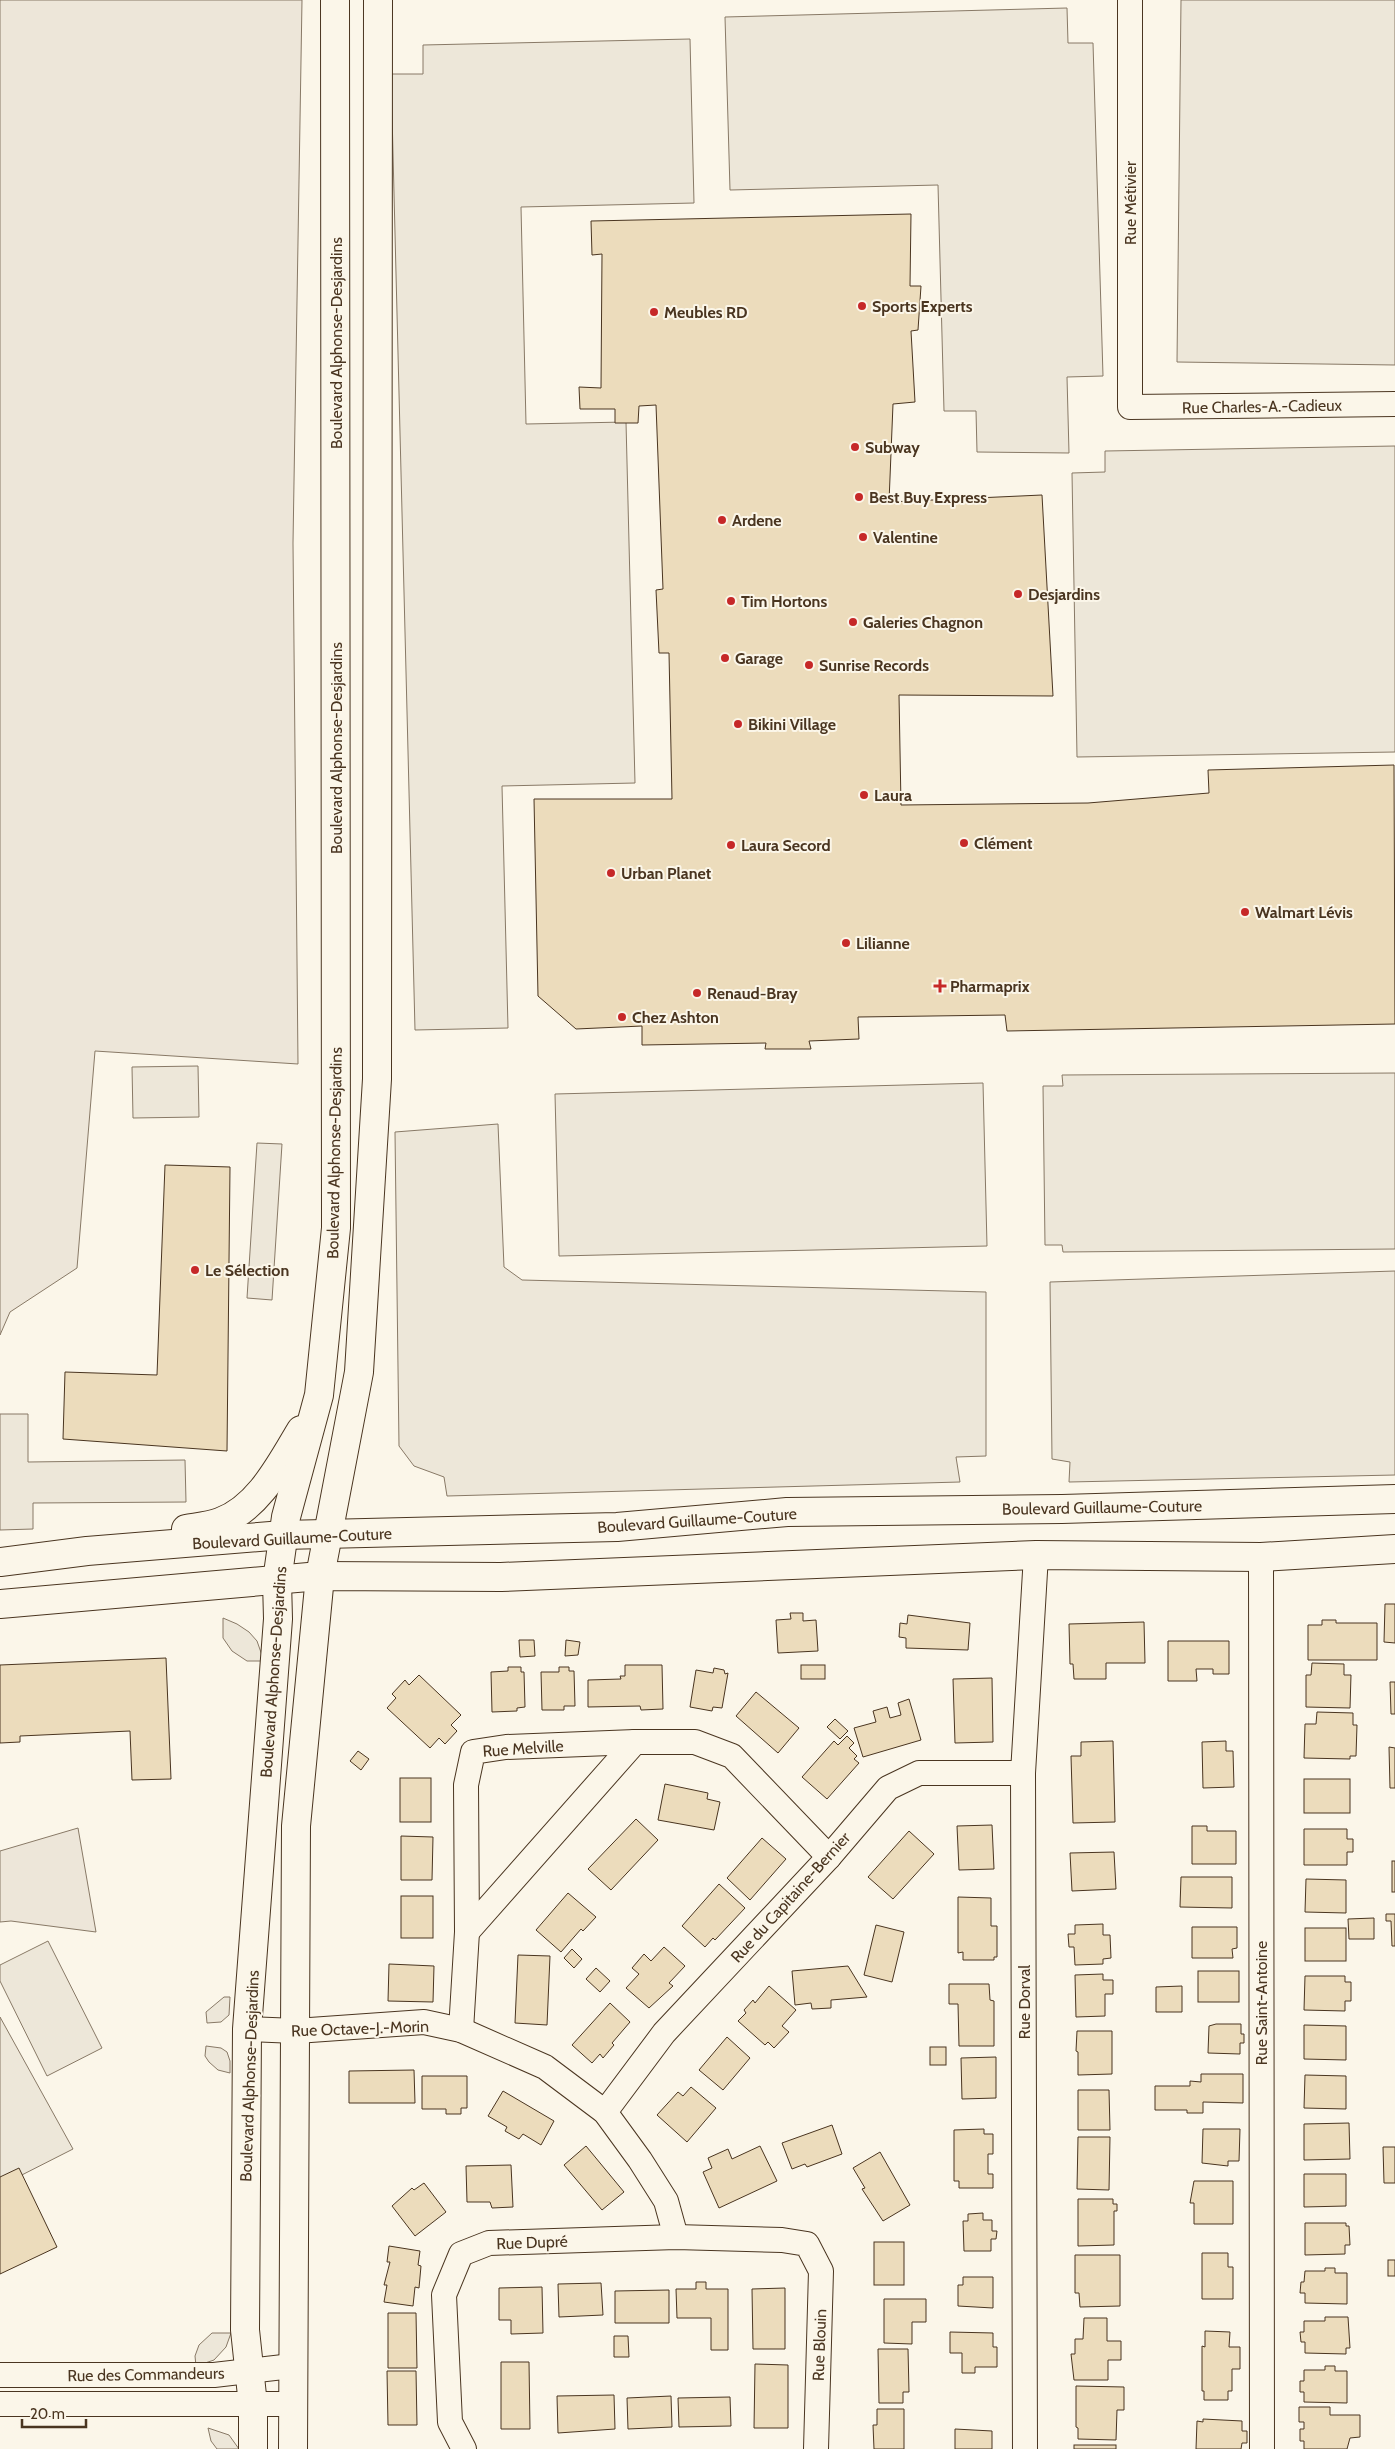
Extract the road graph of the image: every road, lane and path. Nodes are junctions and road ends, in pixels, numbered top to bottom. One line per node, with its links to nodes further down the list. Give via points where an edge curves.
1 (335, 0): 6 (main road, Boulevard Alphonse-Desjardins, via 336,1228)
2 (378, 0): 8 (main road, via 378,1079 359,1372)
3 (1130, 0): 5 (street, Rue Métivier)
4 (1395, 404): 5 (street, Rue Charles-A.-Cadieux)
5 (1130, 407)
6 (319, 1395): 9 (main road, Boulevard Alphonse-Desjardins); 11 (main road, via 277,1469 257,1496 239,1511 220,1522)
7 (1395, 1499): 8 (main road, Boulevard Guillaume-Couture, via 825,1511 617,1527)
8 (327, 1533): 9 (main road, Boulevard Guillaume-Couture); 15 (main road)
9 (283, 1535): 11 (main road, Boulevard Guillaume-Couture); 16 (main road, Boulevard Alphonse-Desjardins)
10 (1395, 1549): 13 (main road)
11 (87, 1551): 14 (main road, Boulevard Guillaume-Couture)
12 (1036, 1554): 13 (main road); 15 (main road, via 511,1577); 19 (street, Rue Dorval)
13 (1261, 1557): 39 (street, Rue Saint-Antoine)
14 (0, 1562)
15 (320, 1576): 16 (main road); 24 (main road, via 296,1826)
16 (277, 1581): 17 (main road); 22 (main road, Boulevard Alphonse-Desjardins, via 278,1619)
17 (0, 1604)
18 (635, 1742): 20 (street, Rue Melville, via 695,1742 732,1756); 21 (street); 21 (street, Rue Melville, via 506,1746 473,1752 466,1785)
19 (1023, 1773): 20 (street, Rue du Capitaine-Bernier, via 919,1774 888,1788); 38 (street, Rue Dorval)
20 (829, 1857): 25 (street, Rue du Capitaine-Bernier, via 664,2033)
21 (467, 1932): 23 (street, Rue Melville)
22 (247, 2029): 24 (street, Rue Octave-J.-Morin); 29 (main road, Boulevard Alphonse-Desjardins, via 245,2330)
23 (461, 2030): 24 (street, Rue Octave-J.-Morin, via 424,2022); 25 (street, Rue Octave-J.-Morin, via 545,2067)
24 (296, 2031): 28 (main road)
25 (605, 2112): 26 (street, Rue Octave-J.-Morin, via 666,2201)
26 (676, 2237): 27 (street, Rue Dupré, via 782,2240); 36 (street, Rue Dupré, via 489,2243 461,2254 444,2295 450,2422)
27 (807, 2244): 37 (street, Rue Blouin, via 821,2271)
28 (292, 2366): 29 (street, Rue des Commandeurs); 32 (main road)
29 (248, 2371): 30 (street, Rue des Commandeurs, via 214,2375); 33 (main road, Boulevard Alphonse-Desjardins)
30 (0, 2375)
31 (0, 2404): 33 (street, Rue des Commandeurs)
32 (292, 2404): 33 (street, Rue des Commandeurs); 35 (main road)
33 (253, 2405): 34 (main road, Boulevard Alphonse-Desjardins)
34 (253, 2449)
35 (293, 2449)
36 (464, 2449)
37 (816, 2449)
38 (1025, 2449)
39 (1262, 2449)

